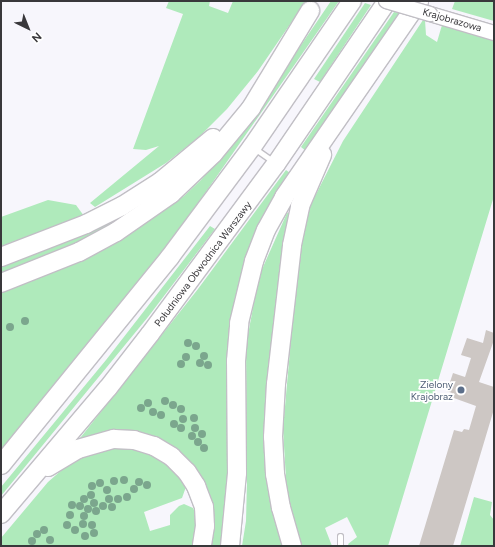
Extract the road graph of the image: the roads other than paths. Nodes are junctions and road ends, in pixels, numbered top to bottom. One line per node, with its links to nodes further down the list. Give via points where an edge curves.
1 (352, 1): 7 (highway)
2 (386, 1): 4 (street, Krajobrazowa, bridge); 8 (highway, Południowa Obwodnica Warszawy)
3 (313, 6): 9 (highway, via 244,105 190,158 160,182 122,206 86,224); 10 (highway, via 251,108 214,154 176,190 144,214 79,252)
4 (424, 7): 5 (street, Krajobrazowa); 6 (highway)
5 (494, 33)
6 (342, 115): 16 (highway, via 284,197 266,230 245,293 236,361 237,473); 17 (highway, via 300,206 287,280 273,437 278,495)
7 (252, 147): 8 (lane); 11 (highway, via 126,313)
8 (276, 164): 12 (highway, Południowa Obwodnica Warszawy, via 141,346)
9 (1, 257)
10 (1, 282)
11 (1, 465)
12 (25, 485): 13 (highway, Południowa Obwodnica Warszawy); 15 (highway, via 57,461 95,443 114,439 134,440 154,446 172,457 196,486 204,507)
13 (1, 514)
14 (340, 536): 18 (lane)
15 (202, 546)
16 (230, 546)
17 (292, 546)
18 (340, 546)

